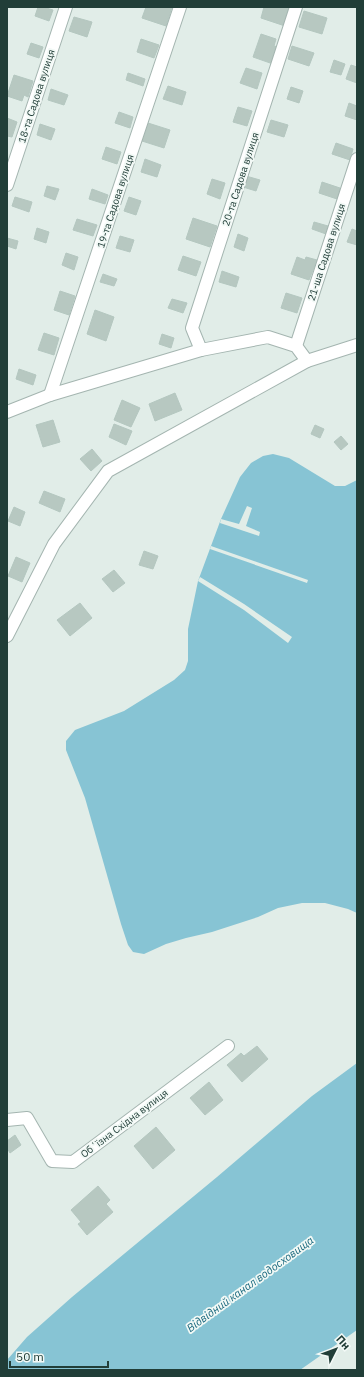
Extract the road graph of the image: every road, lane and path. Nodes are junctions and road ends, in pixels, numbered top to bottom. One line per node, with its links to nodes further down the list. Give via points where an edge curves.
1 (66, 7): 5 (street, 18-та Садова вулиця)
2 (180, 7): 10 (street, 19-та Садова вулиця)
3 (296, 7): 8 (street, 20-та Садова вулиця, via 192,328)
4 (357, 159): 7 (street, 21-ша Садова вулиця)
5 (7, 185)
6 (357, 345): 9 (street)
7 (296, 346): 8 (street, via 268,337); 9 (street)
8 (200, 350): 10 (street)
9 (307, 361): 12 (street, via 108,471 54,544)
10 (50, 395): 11 (street)
11 (7, 412)
12 (7, 636)
13 (228, 1046): 14 (street, Обʼїзна Східна вулиця, via 73,1162 52,1160 27,1118)
14 (7, 1120)

